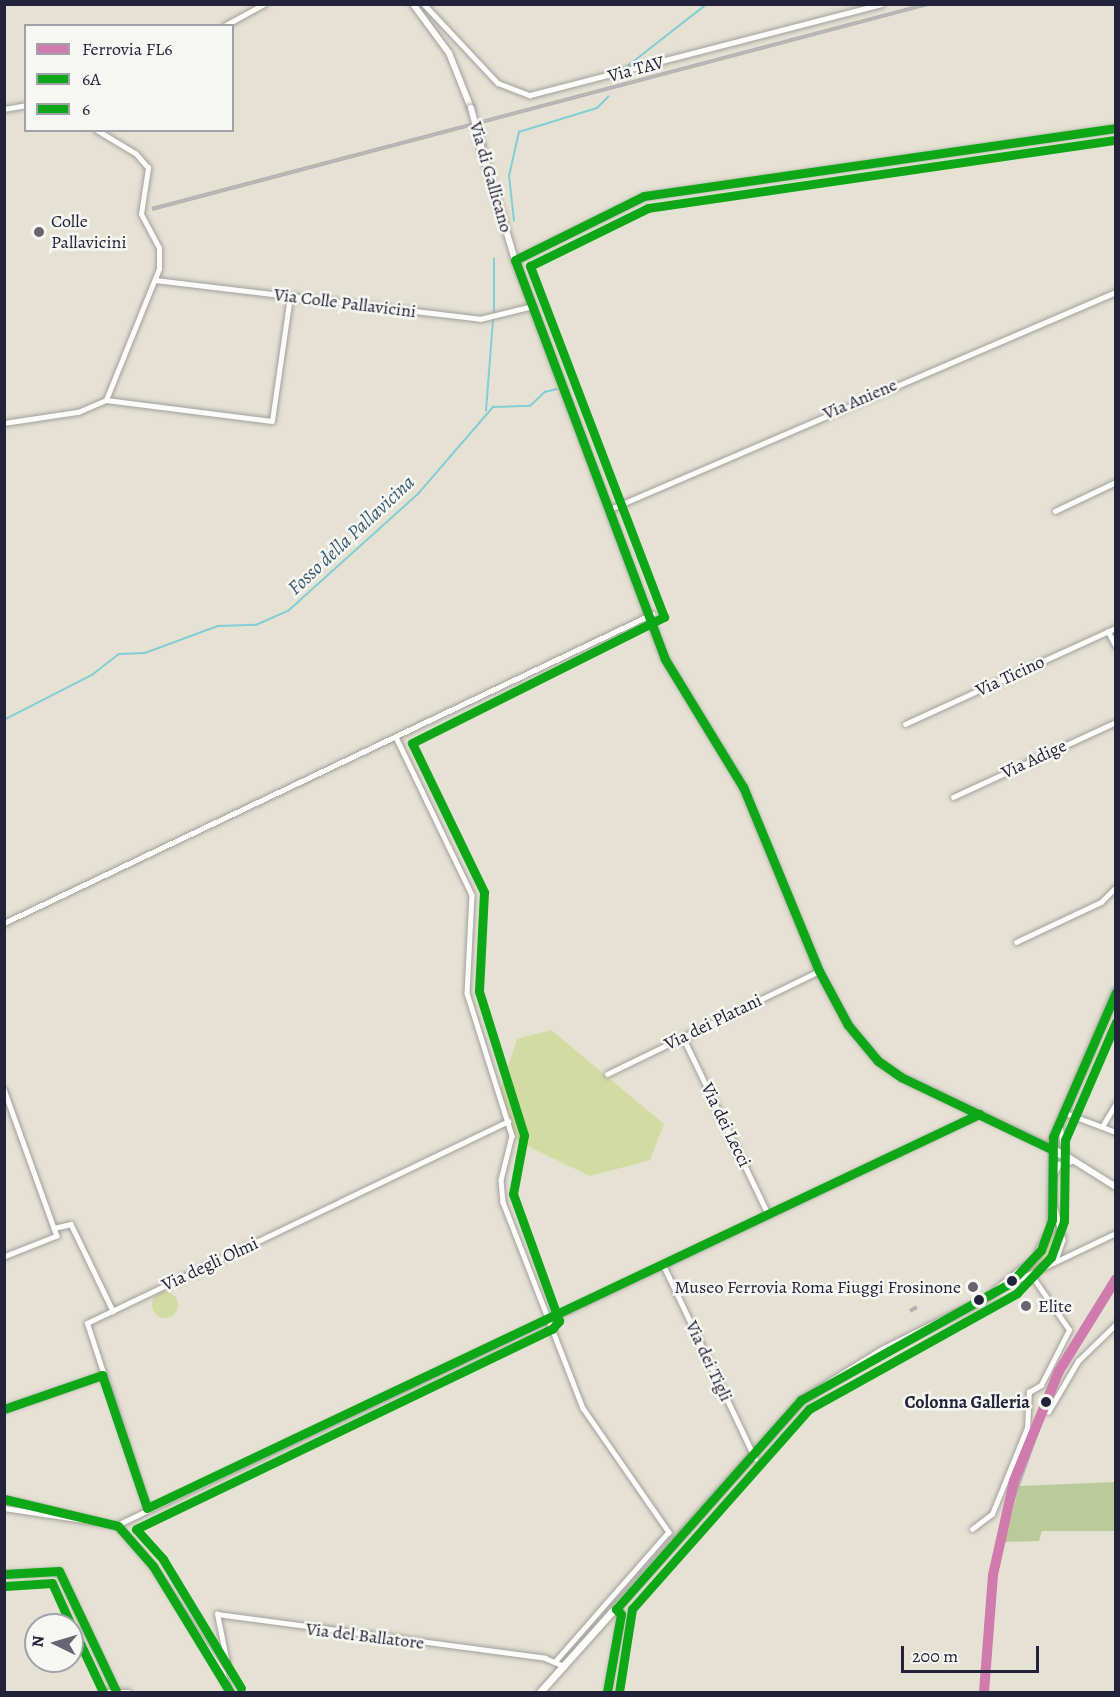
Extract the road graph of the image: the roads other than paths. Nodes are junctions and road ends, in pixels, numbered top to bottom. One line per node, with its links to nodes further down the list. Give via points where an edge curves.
1 (264, 4): 5 (street)
2 (413, 4): 10 (street, Via di Gallicano, bridge, via 449,52 471,108)
3 (424, 4): 4 (street, Via TAV, via 498,83 527,95)
4 (881, 4)
5 (228, 24)
6 (24, 105): 7 (street)
7 (4, 109)
8 (1116, 128): 10 (street, via 648,195)
9 (99, 132): 11 (street, via 136,154 148,168 141,210 160,253)
10 (515, 260): 14 (street, Via di Gallicano)
11 (155, 280): 13 (street, Via Colle Pallavicini); 15 (street)
12 (1116, 292): 18 (street, Via Aniene, via 738,450)
13 (290, 296): 14 (street, Via Colle Pallavicini, via 483,320); 15 (street, via 272,421)
14 (533, 306): 18 (street, Via di Gallicano)
15 (106, 400): 16 (street, via 78,412)
16 (4, 423)
17 (1116, 482): 19 (street)
18 (607, 510): 20 (street, Via di Gallicano)
19 (1055, 511)
20 (651, 614): 26 (street); 31 (street, Via di Gallicano, via 670,670 743,787)
21 (1116, 628): 22 (street, Via Ticino)
22 (1108, 631): 23 (street); 25 (street, Via Ticino)
23 (1116, 646)
24 (1116, 722): 27 (street, Via Adige)
25 (905, 724)
26 (396, 736): 29 (street); 40 (street, via 471,893 467,993)
27 (953, 796)
28 (1116, 887): 30 (street, via 1101,902)
29 (4, 923)
30 (1016, 942)
31 (819, 971): 33 (street, Via dei Platani); 38 (street, Via di Gallicano, via 856,1038 878,1061)
32 (1116, 991): 39 (main road)
33 (683, 1037): 34 (street, Via dei Platani); 49 (street, Via dei Lecci)
34 (607, 1074)
35 (4, 1089): 37 (street)
36 (1116, 1103): 41 (street)
37 (7, 1106): 50 (street)
38 (979, 1114): 43 (street, Via di Gallicano); 49 (street)
39 (1062, 1114): 41 (street); 43 (main road); 44 (street)
40 (508, 1121): 57 (street, Via degli Olmi); 58 (street, via 512,1142 502,1198)
41 (1103, 1125): 42 (street)
42 (1116, 1132)
43 (1051, 1149): 44 (street); 45 (street); 47 (main road)
44 (1065, 1155): 45 (street)
45 (1072, 1161): 46 (street); 47 (street, via 1058,1165)
46 (1116, 1187)
47 (1051, 1189): 48 (main road)
48 (1052, 1199): 53 (street, via 1063,1240); 56 (main road, via 1045,1243)
49 (768, 1214): 54 (street)
50 (54, 1228): 52 (street, via 53,1242); 57 (street, via 71,1224)
51 (1116, 1233): 53 (street)
52 (4, 1257)
53 (1054, 1263): 55 (street)
54 (663, 1264): 58 (street); 63 (street, Via dei Tigli)
55 (1031, 1275): 56 (street); 68 (street, via 1069,1330 1041,1385 1029,1392 1027,1428 992,1514)
56 (1012, 1282): 63 (main road, via 806,1396)
57 (113, 1311): 60 (street, Via degli Olmi, via 86,1327)
58 (547, 1318): 66 (street); 71 (street, via 583,1408 670,1534)
59 (1116, 1324): 62 (street, via 1078,1361)
60 (102, 1375): 61 (street); 66 (street, Via degli Olmi)
61 (4, 1409)
62 (1048, 1412)
63 (755, 1458): 70 (main road)
64 (4, 1499): 67 (street)
65 (4, 1508): 67 (street)
66 (147, 1508): 67 (street)
67 (117, 1525): 77 (street, via 153,1566 171,1602 221,1669)
68 (972, 1529)
69 (4, 1574): 74 (street, via 59,1571)
70 (616, 1609): 73 (main road); 79 (street, via 621,1614)
71 (556, 1661): 72 (street, Via del Ballatore, via 216,1614); 73 (street, Via del Ballatore)
72 (227, 1664)
73 (564, 1666): 78 (main road)
74 (116, 1691): 75 (street); 76 (street)
75 (103, 1692)
76 (129, 1692)
77 (230, 1692)
78 (540, 1692)
79 (607, 1692)

